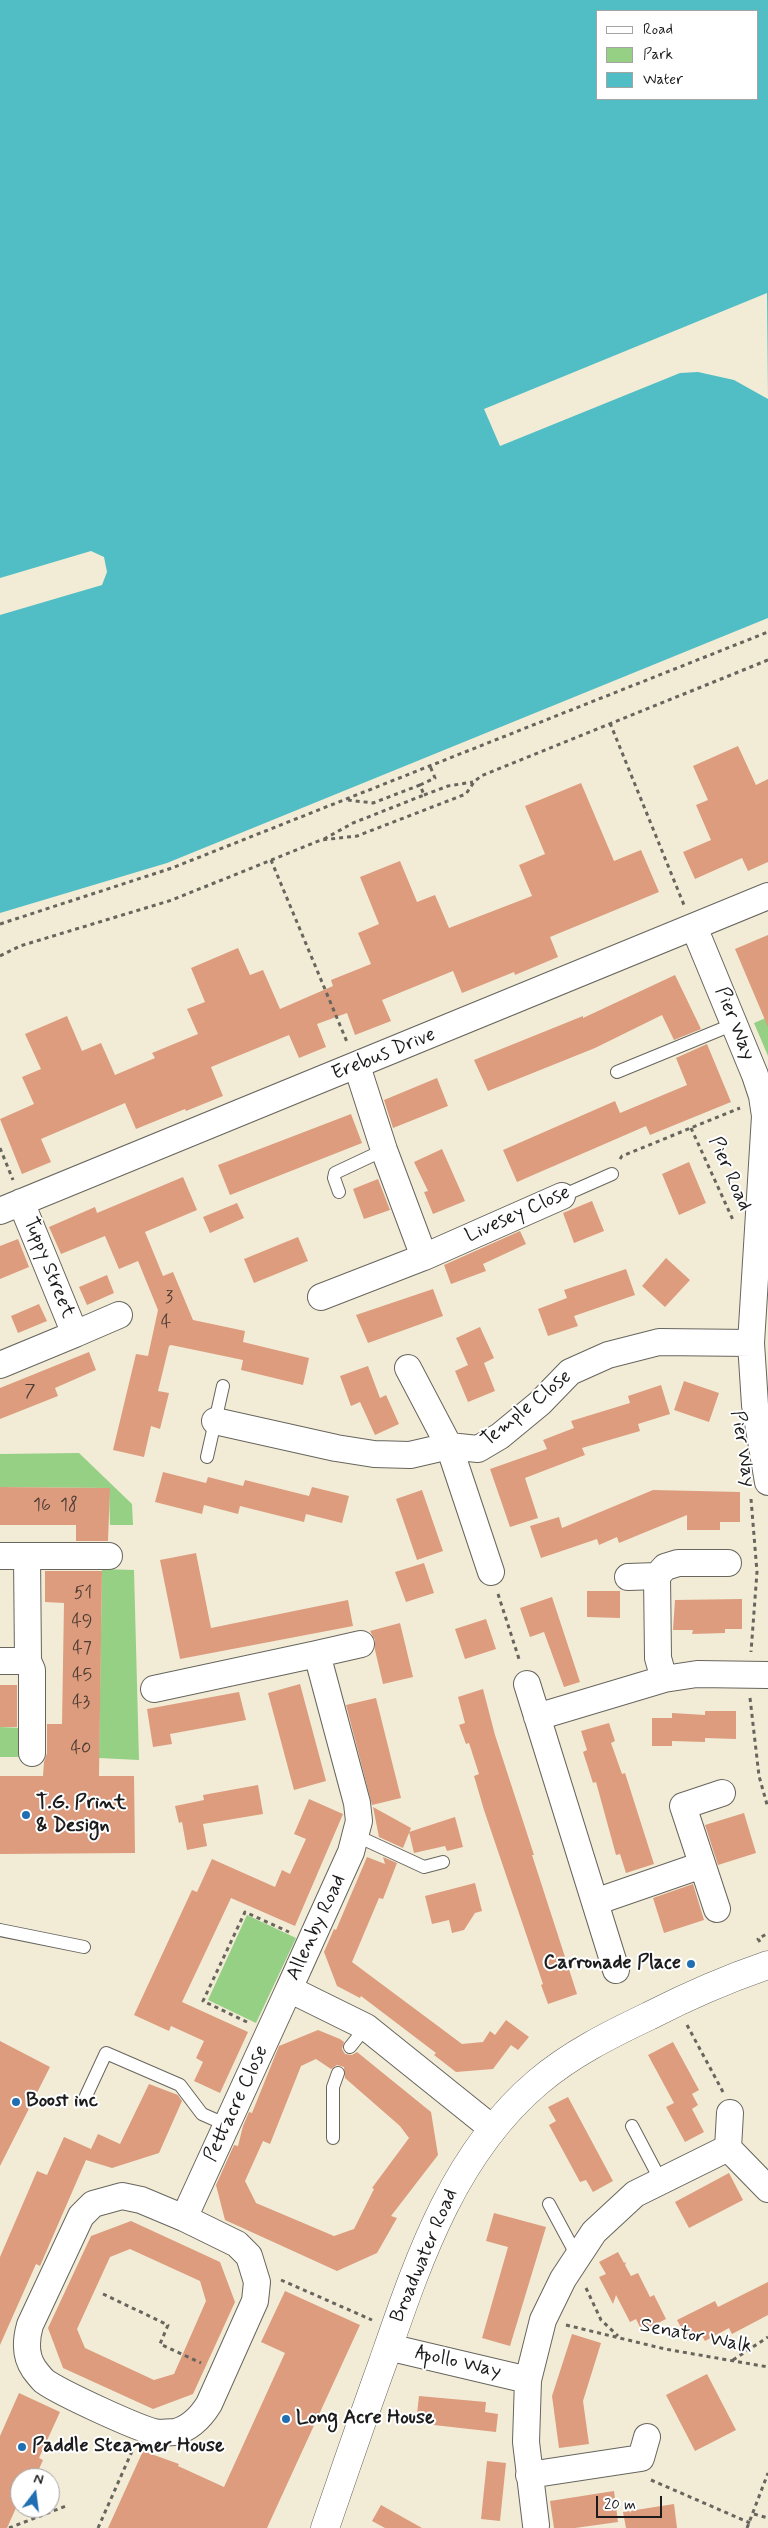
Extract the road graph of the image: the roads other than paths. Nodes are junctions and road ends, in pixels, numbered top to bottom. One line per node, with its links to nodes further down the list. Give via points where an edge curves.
1 (768, 896): 2 (street, Erebus Drive)
2 (690, 919): 3 (street, Pier Way); 4 (street, Erebus Drive)
3 (734, 1024): 5 (lane); 9 (street, Pier Way, via 762,1096 766,1116)
4 (352, 1054): 6 (street); 11 (street, Erebus Drive)
5 (617, 1072)
6 (384, 1150): 8 (lane, via 335,1173); 12 (street)
7 (612, 1174): 10 (lane, Livesey Close)
8 (339, 1192)
9 (765, 1192): 16 (street, Pier Way)
10 (562, 1196): 12 (street, Livesey Close)
11 (11, 1198): 15 (street, Tuppy Street)
12 (424, 1257): 13 (street, Livesey Close)
13 (321, 1297)
14 (119, 1316): 15 (street, Tuppy Street)
15 (75, 1334): 17 (street, Tuppy Street)
16 (751, 1343): 21 (street, Temple Close, via 659,1342 608,1355 570,1372 540,1404 478,1449); 23 (street, Pier Way)
17 (0, 1365)
18 (408, 1368): 21 (street)
19 (222, 1386): 20 (lane)
20 (215, 1421): 21 (street, Temple Close, via 374,1454 410,1455); 22 (lane)
21 (449, 1446): 28 (street)
22 (207, 1456)
23 (759, 1488)
24 (0, 1556): 25 (street)
25 (27, 1556): 26 (street); 34 (street)
26 (109, 1556)
27 (728, 1563): 29 (street, via 678,1563 665,1567)
28 (490, 1572)
29 (658, 1576): 30 (street); 36 (street, via 658,1658)
30 (628, 1577)
31 (362, 1644): 32 (street)
32 (317, 1654): 38 (street); 42 (street, Allenby Road, via 357,1803)
33 (0, 1661): 34 (street)
34 (28, 1661): 40 (street, via 32,1670)
35 (768, 1675): 36 (street, via 697,1674)
36 (664, 1679): 39 (street)
37 (527, 1684): 39 (street)
38 (154, 1689)
39 (537, 1717): 45 (street)
40 (32, 1753)
41 (722, 1793): 44 (street, via 683,1806)
42 (357, 1836): 43 (lane, via 424,1866); 51 (street, Allenby Road)
43 (443, 1862)
44 (702, 1865): 45 (street); 46 (street)
45 (595, 1902): 50 (street)
46 (717, 1909)
47 (0, 1930): 48 (lane)
48 (84, 1947)
49 (765, 1955): 57 (street, Broadwater Road, via 570,2057 514,2104)
50 (616, 1970)
51 (289, 1989): 55 (street, Pettacre Close); 57 (street, Allenby Road)
52 (338, 2073): 58 (lane, via 333,2086)
53 (86, 2096): 55 (lane, via 106,2053 180,2085 202,2114)
54 (730, 2113): 59 (street)
55 (227, 2125): 63 (street, Pettacre Close)
56 (632, 2126): 60 (lane)
57 (494, 2129): 65 (street, Broadwater Road, via 453,2188)
58 (333, 2138)
59 (728, 2148): 60 (street); 61 (street)
60 (661, 2181): 64 (street, via 629,2200 594,2232)
61 (768, 2189)
62 (549, 2204): 64 (lane)
63 (184, 2218): 63 (street, via 237,2244 249,2256 257,2282 255,2301 202,2415 176,2432 159,2433 142,2428 43,2380 28,2354 27,2338 73,2231 93,2204 122,2196 141,2200)
64 (576, 2256): 66 (street, via 544,2320)
65 (385, 2335): 66 (street, Apollo Way); 70 (street, Broadwater Road)
66 (528, 2380): 68 (street, via 526,2442)
67 (647, 2438): 68 (street, via 641,2458)
68 (529, 2475): 69 (street)
69 (536, 2525)
70 (325, 2528)

